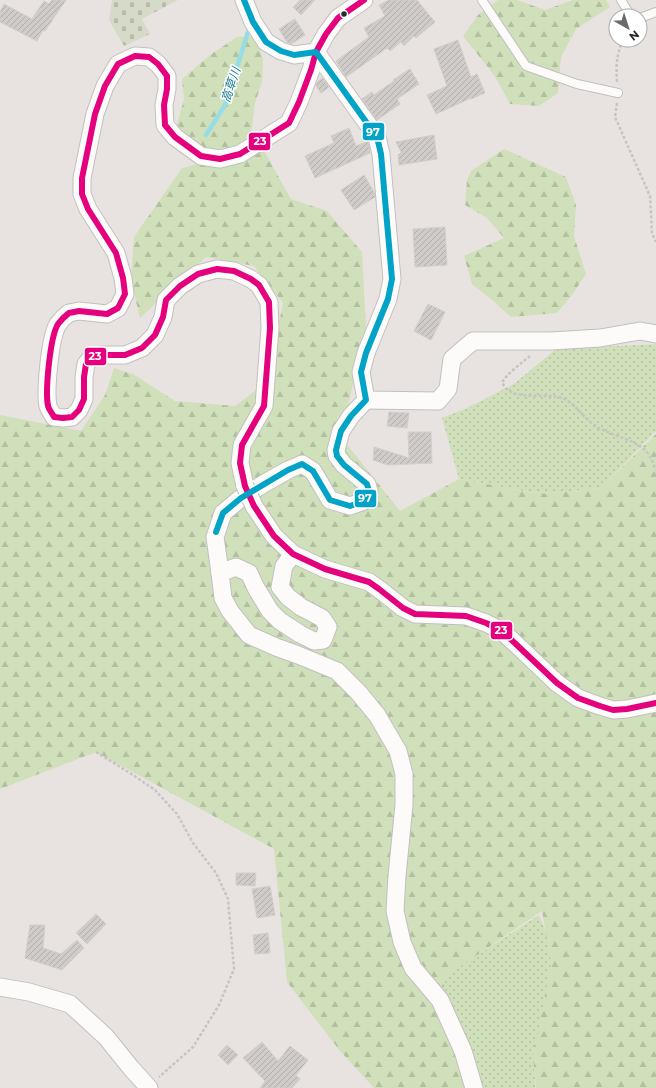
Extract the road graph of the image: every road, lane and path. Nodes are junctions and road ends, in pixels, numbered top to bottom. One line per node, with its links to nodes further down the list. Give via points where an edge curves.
1 (244, 0): 6 (street, via 253,22 266,42 281,51 294,54)
2 (364, 0): 4 (street)
3 (482, 0): 7 (lane, via 526,66 577,84)
4 (347, 5): 6 (street)
5 (620, 48): 7 (path, via 616,63)
6 (316, 52): 11 (street, via 377,137 381,154 392,279 388,299 361,372); 13 (street, bridge, via 289,123 240,154 220,159 201,156 175,137 165,125 167,76 158,64 149,57 135,56 118,64 105,86 95,114 82,178 82,194 88,209 116,253 125,294 118,308 107,314 69,312 58,325 52,342 47,396 48,407 54,417 72,417 84,399 86,364 92,357 125,355 142,348 155,334 166,300 180,286 198,274 217,269 234,271 251,279 259,285 269,302 270,328 264,406 242,445 240,463 245,486 254,506 274,536)
7 (618, 93): 8 (path, via 615,117 650,196 652,232)
8 (656, 242)
9 (656, 334): 10 (street, via 640,331 600,338)
10 (551, 342): 11 (street, via 473,341 452,359 448,389 438,401); 12 (path, via 522,362 502,383 515,393 560,397 571,403 596,427 639,445 646,451)
11 (366, 400): 14 (street, via 341,431 336,450 344,465 368,484 369,491 364,501 350,506 330,500 313,471 302,464 288,470 241,498 223,513 215,537)
12 (656, 470)
13 (293, 554): 14 (street, via 284,566 280,587 288,598 322,618 328,627 323,640 314,641 280,621 270,611 249,573 236,567); 15 (street, via 325,569 369,582 403,608 416,614 466,616 502,631 557,683 578,698 613,710)
14 (220, 572): 19 (street, via 223,598 249,635 337,671 377,715 398,751 404,774 404,805 395,911 402,942 413,968 440,1000 463,1051)
15 (656, 703)
16 (96, 752): 18 (path, via 154,790 177,814 193,844 216,873 228,899 234,969 219,1005 193,1046)
17 (0, 987): 18 (street, via 70,1004 106,1037)
18 (148, 1087)
19 (474, 1088)

